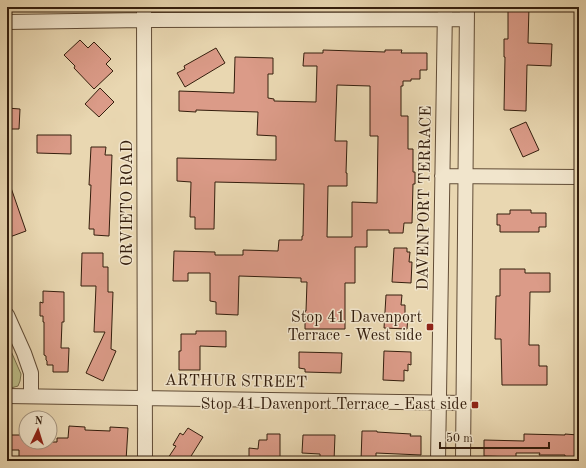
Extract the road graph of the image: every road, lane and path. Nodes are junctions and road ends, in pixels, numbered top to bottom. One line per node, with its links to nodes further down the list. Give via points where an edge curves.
1 (144, 13): 2 (street); 4 (street); 11 (street, ORVIETO ROAD)
2 (445, 13): 3 (street); 5 (street, DAVENPORT TERRACE)
3 (467, 13): 6 (street)
4 (7, 22)
5 (442, 176): 6 (street); 12 (street, DAVENPORT TERRACE)
6 (466, 176): 7 (street); 13 (street)
7 (579, 178)
8 (7, 315): 10 (street, via 31,373)
9 (7, 396): 10 (street, ARTHUR STREET)
10 (31, 396): 11 (street, ARTHUR STREET)
11 (146, 398): 12 (street, ARTHUR STREET); 14 (street, ORVIETO ROAD)
12 (439, 402): 13 (street, ARTHUR STREET); 15 (street, DAVENPORT TERRACE)
13 (464, 403): 16 (street)
14 (145, 461)
15 (438, 461)
16 (463, 461)

